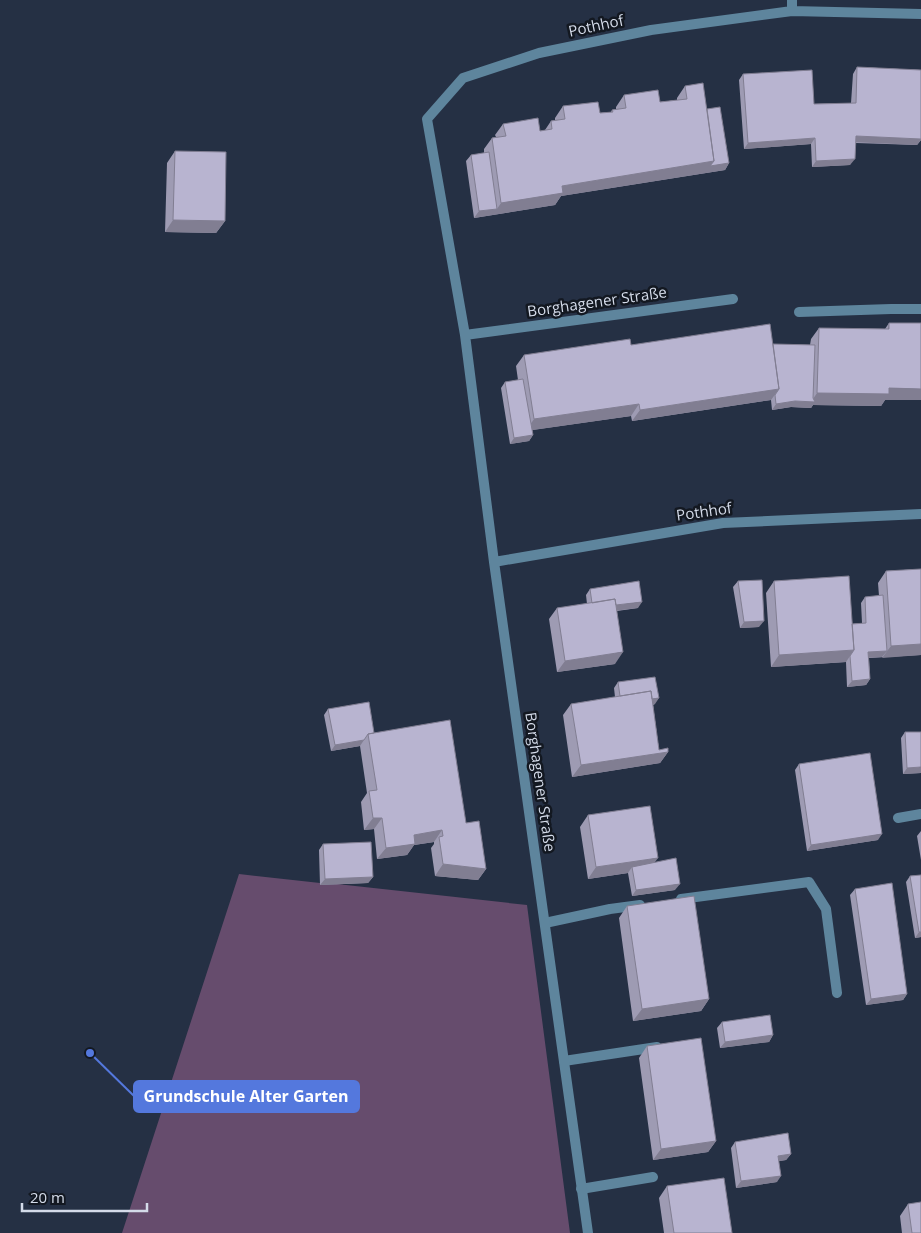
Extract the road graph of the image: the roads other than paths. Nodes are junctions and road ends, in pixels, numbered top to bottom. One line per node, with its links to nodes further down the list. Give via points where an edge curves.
1 (792, 0): 2 (street)
2 (792, 11): 3 (street, Pothhof); 4 (street, Pothhof, via 651,30 539,53 463,78)
3 (921, 14)
4 (427, 120): 8 (street, Borghagener Straße)
5 (733, 299): 8 (street, Borghagener Straße)
6 (921, 309): 7 (street)
7 (799, 312)
8 (465, 335): 10 (street, Borghagener Straße)
9 (921, 514): 10 (street, Pothhof, via 723,523)
10 (494, 562): 15 (street, Borghagener Straße)
11 (921, 814): 12 (street)
12 (898, 818)
13 (667, 901): 16 (street, via 809,882 826,909)
14 (648, 904): 15 (street)
15 (545, 923): 18 (street, Borghagener Straße)
16 (837, 993)
17 (666, 1045): 18 (street)
18 (564, 1061): 20 (street, Borghagener Straße)
19 (653, 1177): 20 (street)
20 (582, 1189): 21 (street, Borghagener Straße)
21 (588, 1233)

